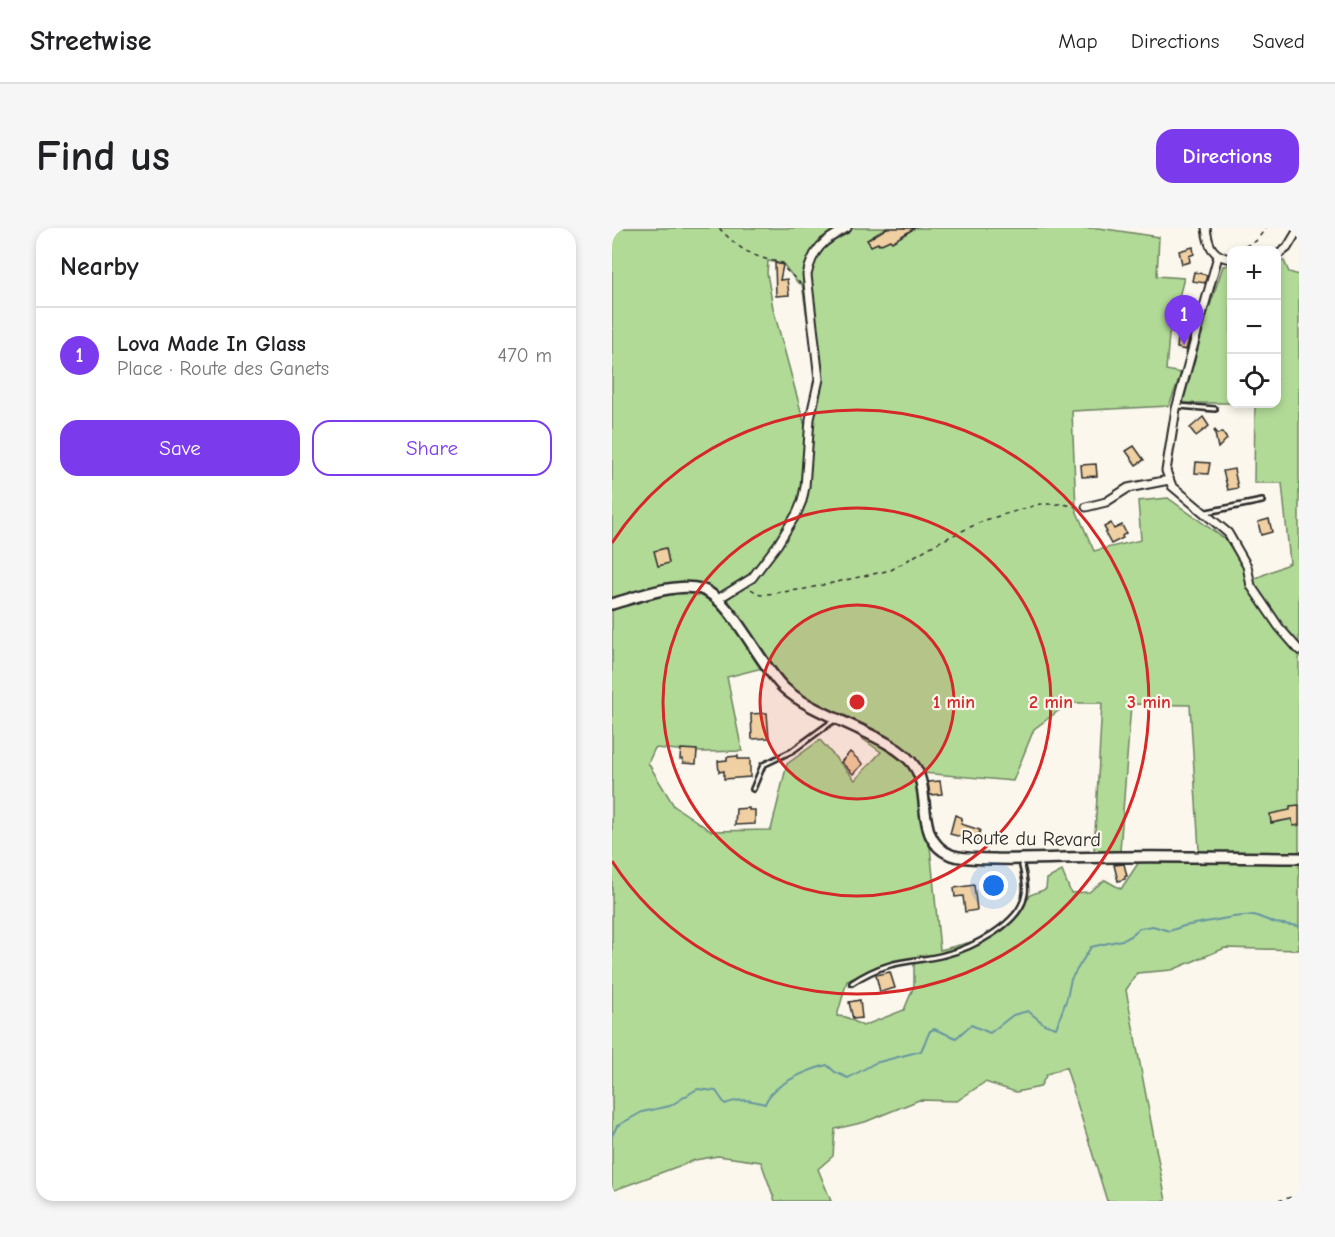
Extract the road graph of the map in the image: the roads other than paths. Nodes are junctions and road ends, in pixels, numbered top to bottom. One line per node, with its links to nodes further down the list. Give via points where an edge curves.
1 (847, 228): 13 (street, via 818,247 810,261 807,283 819,379 810,419 805,487 797,513 752,578)
2 (1206, 228): 5 (street, via 1210,247)
3 (1299, 228): 4 (street)
4 (1281, 252)
5 (1218, 256): 6 (street); 7 (street)
6 (1227, 258)
7 (1177, 405): 8 (lane); 9 (street, via 1166,471)
8 (1215, 409)
9 (1169, 480): 11 (street, via 1128,488 1107,502); 12 (street)
10 (1262, 501): 12 (lane)
11 (1086, 507)
12 (1205, 512): 15 (street, via 1228,533 1247,566 1251,586)
13 (718, 598): 14 (main road, via 701,589 685,588); 16 (main road, Route du Revard, via 772,675 812,707)
14 (612, 604)
15 (1299, 650)
16 (836, 719): 17 (lane, via 792,751 763,765); 19 (main road, Route du Revard, via 884,742 915,766 929,833 940,849 967,858)
17 (753, 789)
18 (1299, 858): 19 (main road, Route du Revard)
19 (1020, 859): 20 (lane, via 1025,893 1021,905 1005,924 966,948 892,964)
20 (852, 983)

